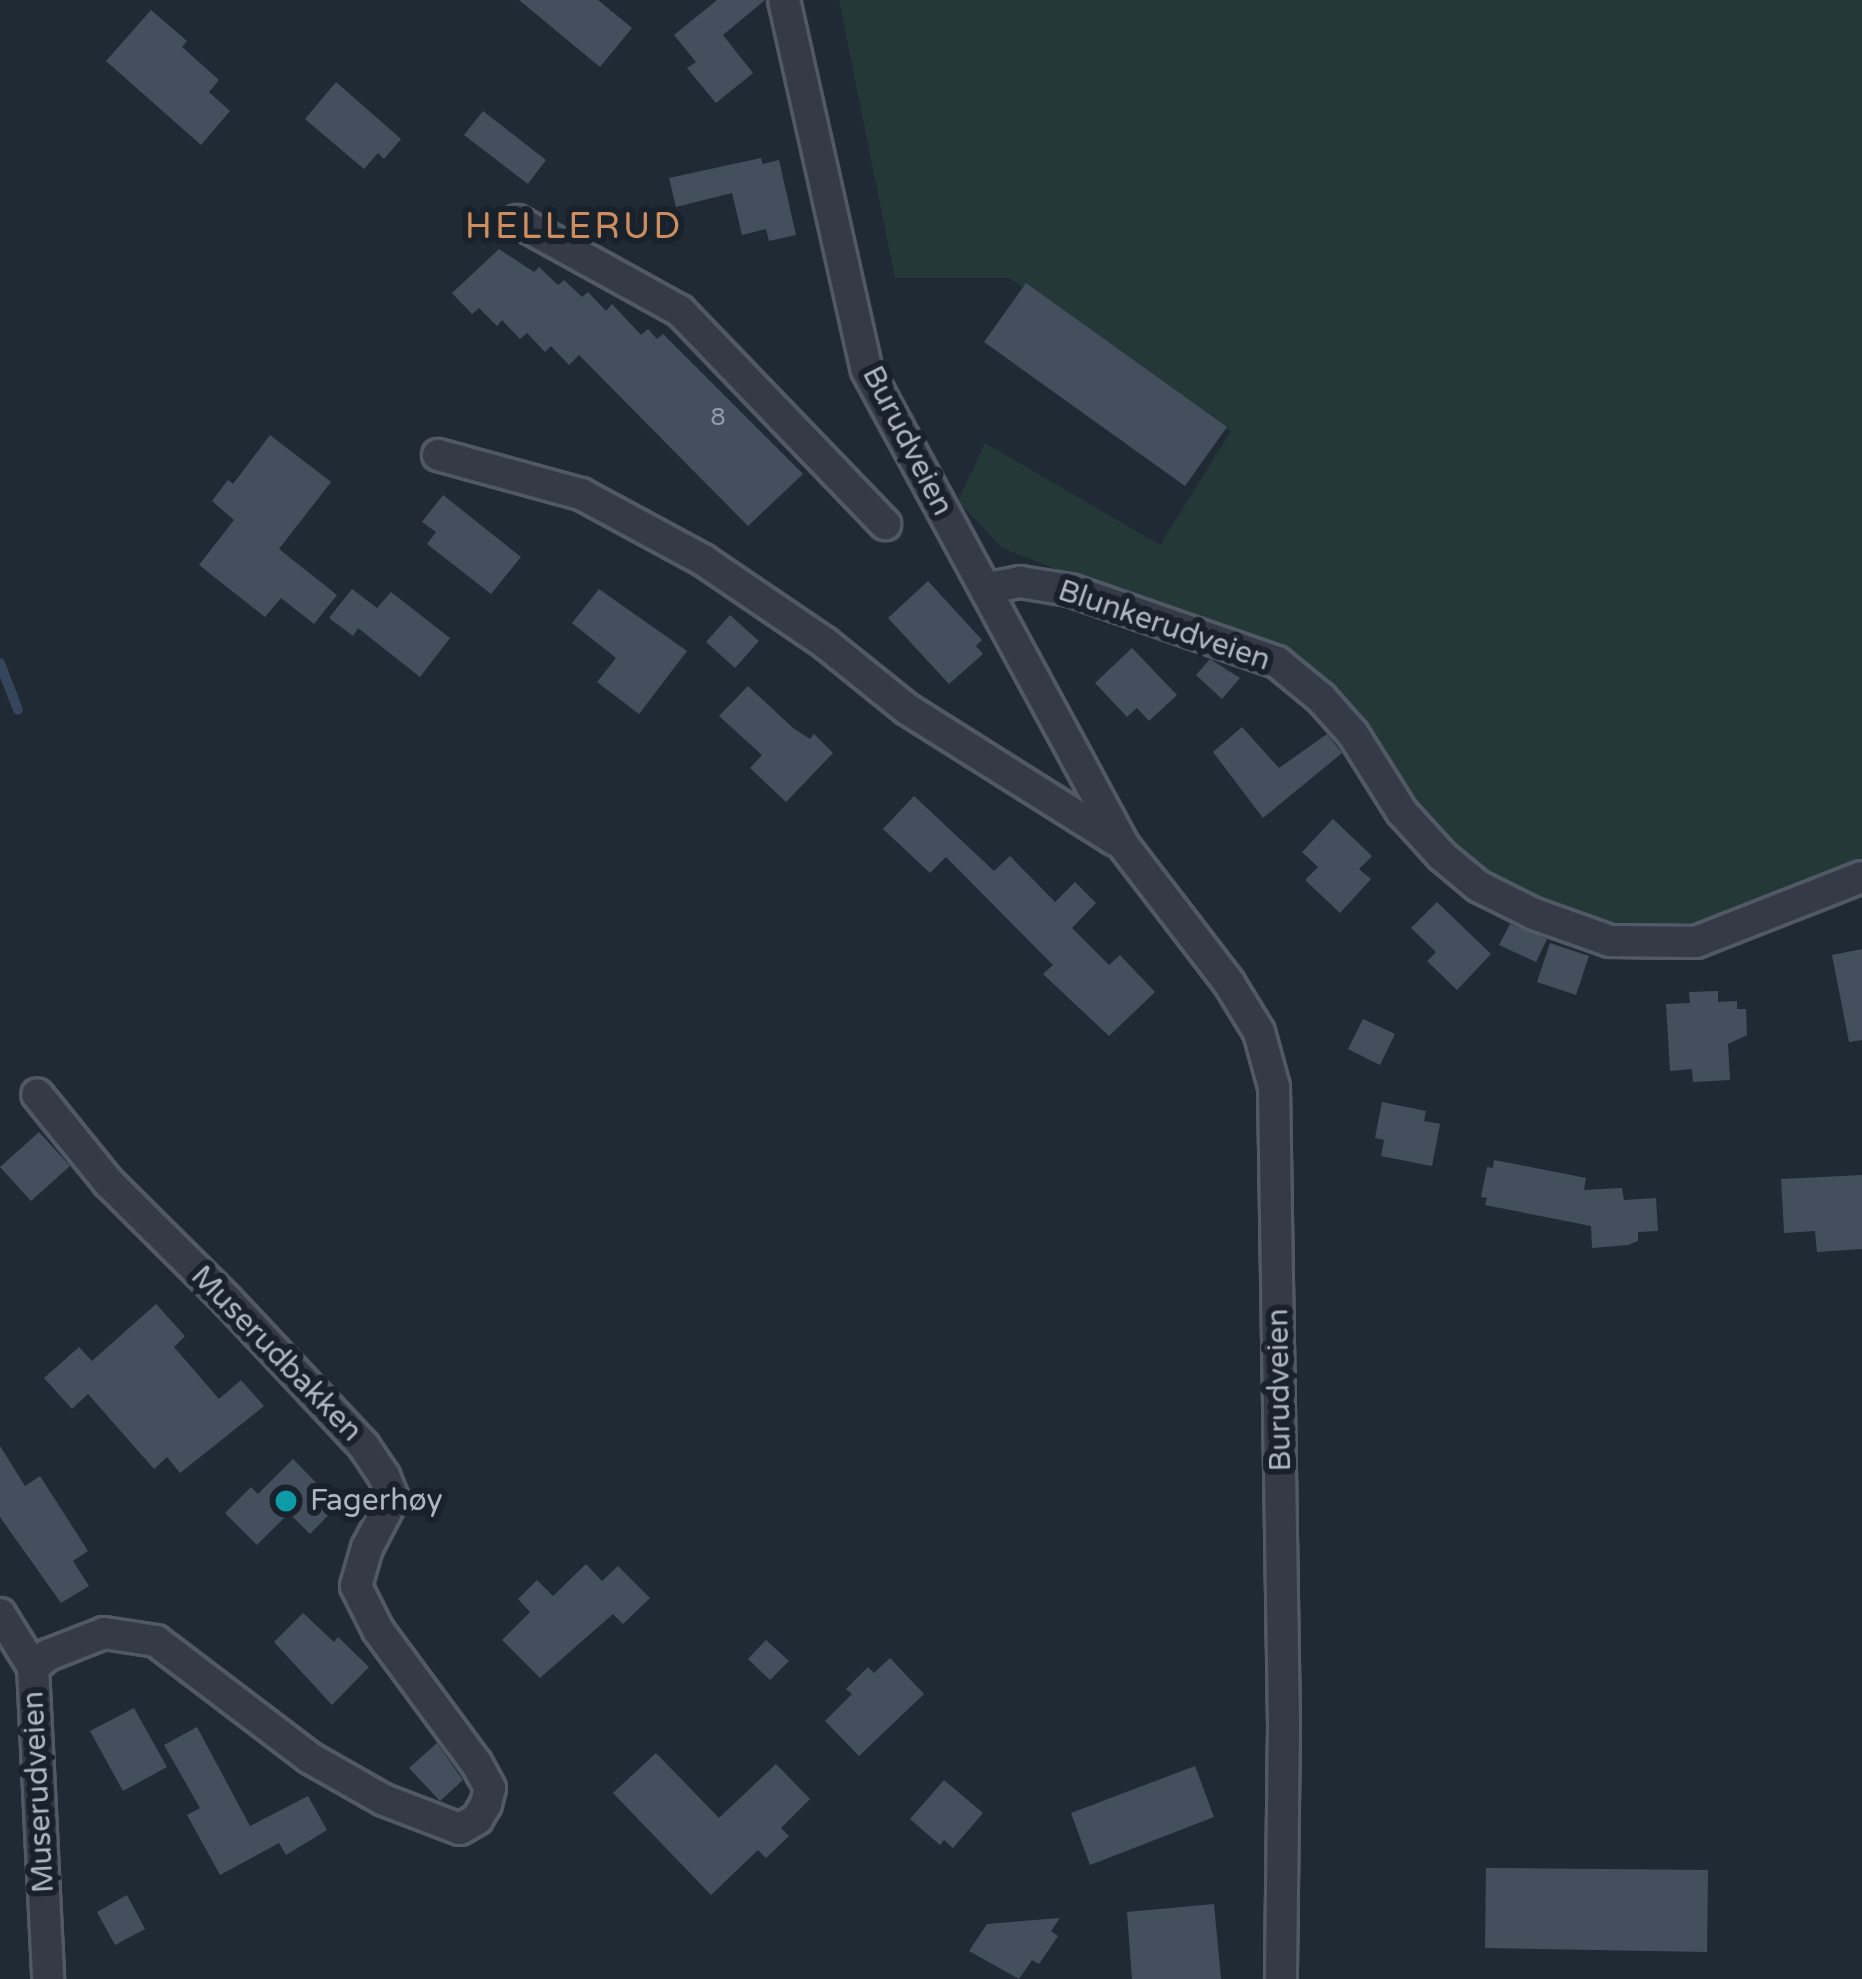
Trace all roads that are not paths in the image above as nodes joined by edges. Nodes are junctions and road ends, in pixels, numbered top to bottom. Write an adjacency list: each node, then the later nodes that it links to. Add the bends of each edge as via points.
1 (784, 0): 5 (street, Burudveien, via 868,370)
2 (517, 221): 4 (street, via 680,311)
3 (438, 455): 6 (street, Burudveien, via 580,494 704,560 907,709)
4 (885, 524)
5 (989, 588): 6 (street, Burudveien); 7 (street, Blunkerudveien, via 1020,582 1070,590 1277,662 1353,734 1402,812 1442,856 1478,886 1610,941 1696,943)
6 (1124, 846): 12 (street, Burudveien, via 1259,1032 1274,1088)
7 (1862, 877)
8 (38, 1094): 10 (street, Muserudbakken, via 109,1184 227,1300 384,1476 393,1498 356,1586 378,1630 476,1762 490,1788 486,1804 460,1829 384,1800 310,1758 156,1642 104,1633)
9 (0, 1614): 10 (street, Muserudveien)
10 (33, 1667): 11 (street, Muserudveien)
11 (48, 1979)
12 (1281, 1979)

